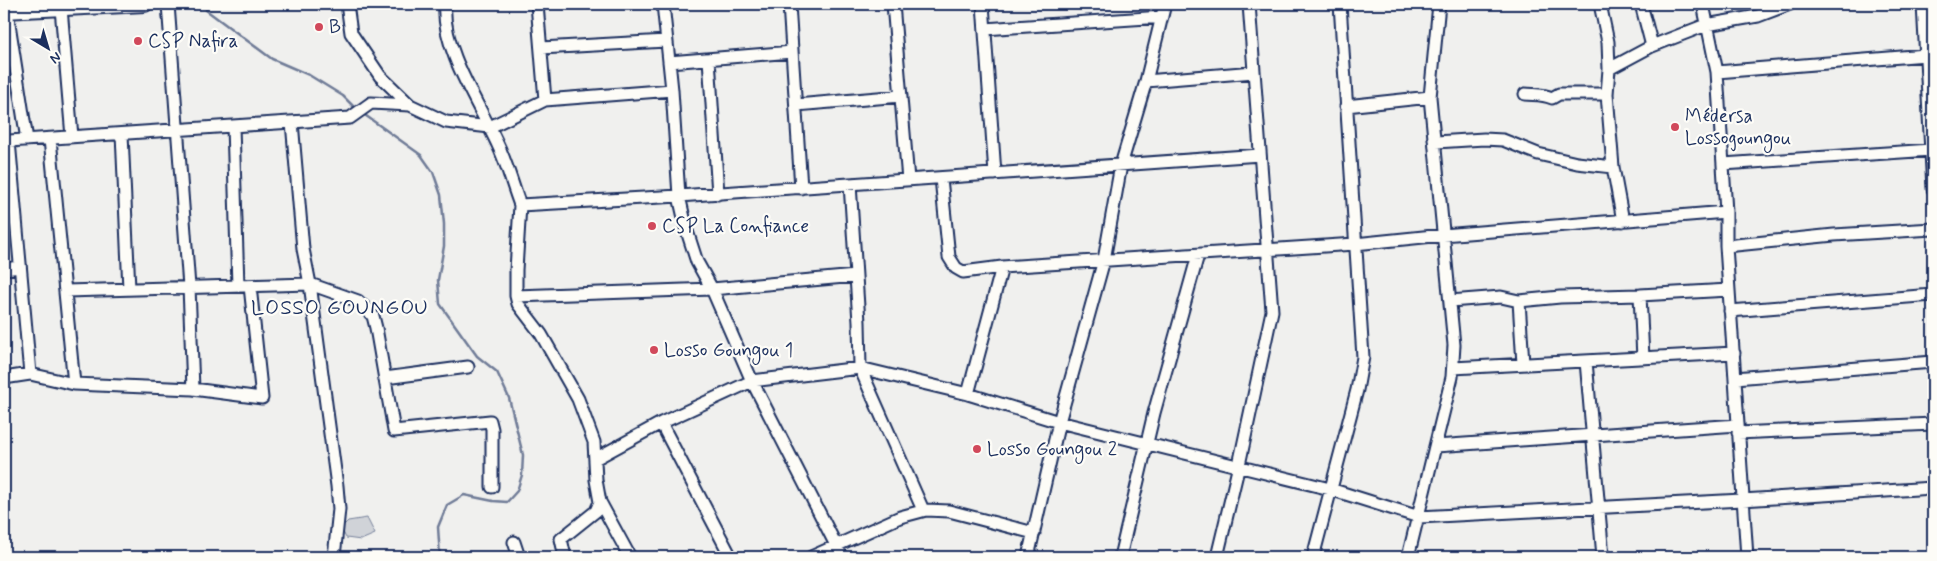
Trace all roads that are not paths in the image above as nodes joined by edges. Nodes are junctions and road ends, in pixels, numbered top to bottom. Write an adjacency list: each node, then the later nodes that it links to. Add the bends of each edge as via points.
1 (145, 4): 19 (main road)
2 (168, 4): 47 (street)
3 (347, 4): 41 (street, via 351,33 380,76)
4 (445, 4): 46 (street, via 454,51 473,98)
5 (537, 4): 26 (street)
6 (663, 4): 24 (street)
7 (789, 4): 27 (street)
8 (893, 4): 38 (street)
9 (983, 4): 23 (street)
10 (1165, 4): 21 (street)
11 (1249, 4): 32 (street)
12 (1340, 4): 43 (street)
13 (1438, 4): 39 (street)
14 (1600, 4): 31 (street, via 1608,42)
15 (1641, 4): 25 (street)
16 (1702, 4): 22 (street)
17 (1790, 4): 22 (street, via 1758,16)
18 (1923, 4): 28 (street)
19 (61, 8): 20 (main road); 49 (street)
20 (5, 11): 51 (street)
21 (1162, 18): 23 (street); 34 (street)
22 (1706, 25): 25 (street); 33 (street)
23 (985, 29): 58 (street)
24 (666, 40): 26 (street); 30 (street)
25 (1652, 46): 31 (street)
26 (540, 48): 40 (street)
27 (792, 52): 29 (street); 42 (street)
28 (1926, 55): 33 (street); 53 (street)
29 (709, 59): 30 (street); 65 (street)
30 (669, 62): 35 (street)
31 (1609, 69): 37 (street)
32 (1254, 72): 34 (street); 54 (street)
33 (1717, 72): 55 (street)
34 (1146, 81): 56 (street)
35 (672, 90): 40 (street); 66 (street)
36 (1525, 94): 37 (street, via 1543,94 1552,98 1559,94)
37 (1607, 94): 57 (street)
38 (902, 96): 42 (street); 60 (street)
39 (1430, 97): 43 (street); 52 (street)
40 (544, 100): 46 (street)
41 (410, 105): 44 (street, via 371,103 350,118); 46 (street, via 446,122)
42 (796, 105): 62 (street)
43 (1346, 106): 72 (street)
44 (292, 122): 45 (street); 81 (street, via 303,250)
45 (233, 126): 47 (street); 82 (street)
46 (490, 128): 67 (street)
47 (178, 130): 48 (street); 84 (street)
48 (122, 134): 49 (street); 85 (street)
49 (72, 137): 50 (street)
50 (50, 139): 51 (street); 88 (street)
51 (27, 140): 64 (street, via 9,142)
52 (1436, 142): 57 (street, via 1503,140 1538,154); 71 (street)
53 (1931, 150): 55 (street); 63 (street)
54 (1260, 155): 56 (street); 74 (street)
55 (1723, 164): 68 (street)
56 (1121, 165): 58 (street); 76 (street)
57 (1613, 167): 69 (street)
58 (995, 174): 59 (street)
59 (941, 178): 60 (street); 78 (street, via 948,253 952,263 963,272)
60 (908, 180): 61 (street)
61 (850, 184): 62 (street); 80 (street)
62 (801, 188): 65 (street)
63 (1933, 188)
64 (8, 191): 77 (street)
65 (718, 194): 66 (street)
66 (679, 196): 67 (street); 86 (street, via 697,262)
67 (520, 204): 90 (street)
68 (1726, 212): 69 (street); 73 (street)
69 (1623, 221): 71 (street)
70 (1933, 229): 73 (street)
71 (1443, 235): 72 (street); 92 (street)
72 (1355, 244): 74 (street); 122 (street, via 1362,370)
73 (1726, 246): 87 (street)
74 (1267, 249): 75 (street); 119 (street, via 1271,319)
75 (1198, 255): 76 (street); 116 (street)
76 (1104, 260): 78 (street); 111 (street)
77 (20, 267): 79 (street); 103 (street)
78 (1002, 267): 110 (street)
79 (4, 269)
80 (856, 276): 86 (street); 101 (street)
81 (310, 284): 83 (street); 105 (street, via 358,301 373,316); 131 (street, via 339,508)
82 (238, 286): 83 (street); 84 (street)
83 (250, 286): 109 (street, via 262,398)
84 (189, 288): 85 (street); 109 (street)
85 (129, 289): 88 (street)
86 (712, 289): 90 (street); 107 (street)
87 (1729, 290): 89 (street); 94 (street)
88 (66, 291): 108 (street)
89 (1640, 295): 93 (street); 96 (street)
90 (516, 296): 118 (street, via 578,399 594,442)
91 (1933, 296): 94 (street)
92 (1450, 301): 93 (street, via 1501,297); 102 (street)
93 (1519, 301): 99 (street)
94 (1730, 310): 95 (street)
95 (1734, 353): 96 (street); 106 (street)
96 (1644, 358): 97 (street)
97 (1586, 361): 99 (street); 115 (street)
98 (1933, 362): 106 (street)
99 (1522, 364): 102 (street)
100 (468, 367): 105 (street)
101 (860, 368): 107 (street); 110 (street); 126 (street)
102 (1453, 368): 117 (street)
103 (30, 374): 104 (street); 108 (street)
104 (4, 378)
105 (385, 378): 120 (street, via 394,431 490,420)
106 (1735, 378): 114 (street)
107 (752, 382): 112 (street); 130 (street)
108 (74, 384): 109 (street)
109 (193, 389)
110 (968, 394): 111 (street)
111 (1059, 422): 116 (street); 128 (street)
112 (661, 423): 118 (street); 135 (street)
113 (1933, 424): 114 (street)
114 (1738, 429): 115 (street); 123 (street)
115 (1593, 435): 117 (street); 125 (street)
116 (1148, 442): 119 (street); 139 (street)
117 (1436, 446): 127 (street)
118 (595, 459): 124 (street)
119 (1240, 465): 122 (street); 140 (street)
120 (492, 487)
121 (1933, 488): 123 (street)
122 (1330, 489): 127 (street); 141 (street)
123 (1742, 500): 125 (street); 144 (street)
124 (600, 502): 133 (street, via 596,511 561,539); 134 (street)
125 (1599, 508): 127 (street); 143 (street)
126 (923, 510): 128 (street, via 950,511); 130 (street)
127 (1419, 517): 142 (street)
128 (1034, 533): 138 (street)
129 (514, 542): 132 (street)
130 (836, 546): 136 (street); 137 (street)
131 (334, 557)
132 (519, 557)
133 (565, 557)
134 (630, 557)
135 (731, 557)
136 (811, 557)
137 (842, 557)
138 (1028, 557)
139 (1120, 557)
140 (1217, 557)
141 (1313, 557)
142 (1408, 557)
143 (1603, 557)
144 (1747, 557)

